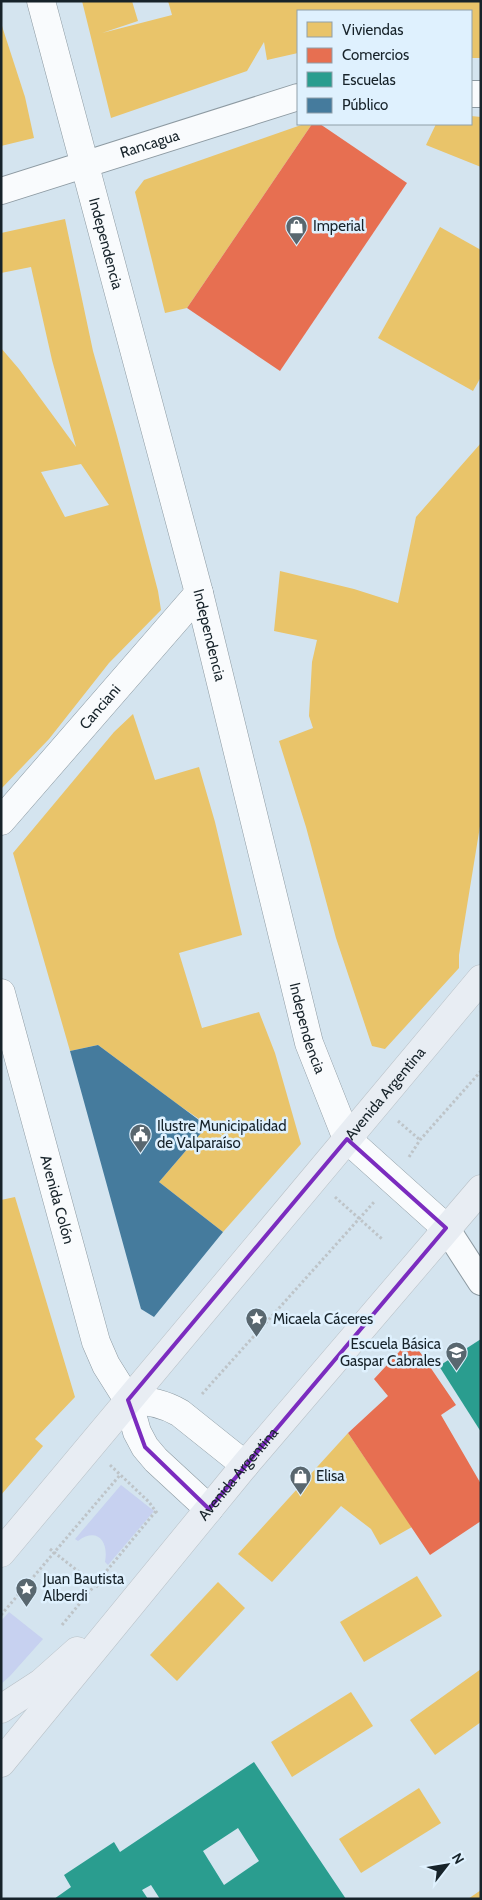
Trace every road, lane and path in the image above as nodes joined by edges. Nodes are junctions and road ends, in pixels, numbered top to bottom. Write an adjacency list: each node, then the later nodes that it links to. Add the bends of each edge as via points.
1 (41, 1): 3 (main road, Independencia)
2 (297, 97): 3 (street, Rancagua)
3 (86, 165): 4 (street, Rancagua); 5 (main road, Independencia)
4 (1, 191)
5 (200, 593): 6 (main road, Canciani); 11 (main road, Independencia, via 309,1043)
6 (1, 821)
7 (481, 979): 11 (main road, Avenida Argentina)
8 (1, 993): 22 (main road, Avenida Colón, via 96,1342)
9 (481, 1071): 12 (path)
10 (395, 1119): 12 (path)
11 (347, 1139): 18 (main road, Independencia); 22 (main road, Avenida Argentina)
12 (420, 1140): 13 (path)
13 (408, 1159)
14 (481, 1189): 18 (main road, Avenida Argentina)
15 (335, 1197): 17 (path)
16 (375, 1200): 17 (path)
17 (359, 1218): 19 (path); 21 (path)
18 (446, 1228): 20 (street); 24 (main road, Avenida Argentina)
19 (382, 1239)
20 (481, 1282)
21 (200, 1396)
22 (128, 1400): 23 (main road, Avenida Argentina); 24 (main road, via 155,1402 174,1410); 28 (main road, Avenida Colón, via 145,1447)
23 (92, 1444): 25 (path); 30 (main road, Avenida Argentina)
24 (245, 1465): 28 (main road, Avenida Argentina)
25 (120, 1476): 27 (path); 31 (path)
26 (157, 1497): 27 (path)
27 (149, 1502): 33 (path, via 157,1512)
28 (209, 1509): 32 (main road, Avenida Argentina)
29 (50, 1549): 31 (path)
30 (1, 1553)
31 (54, 1553): 33 (path); 34 (path)
32 (149, 1584): 36 (main road, via 41,1683); 37 (main road, Avenida Argentina)
33 (97, 1586): 35 (path)
34 (1, 1615)
35 (57, 1632)
36 (1, 1708)
37 (1, 1763)

